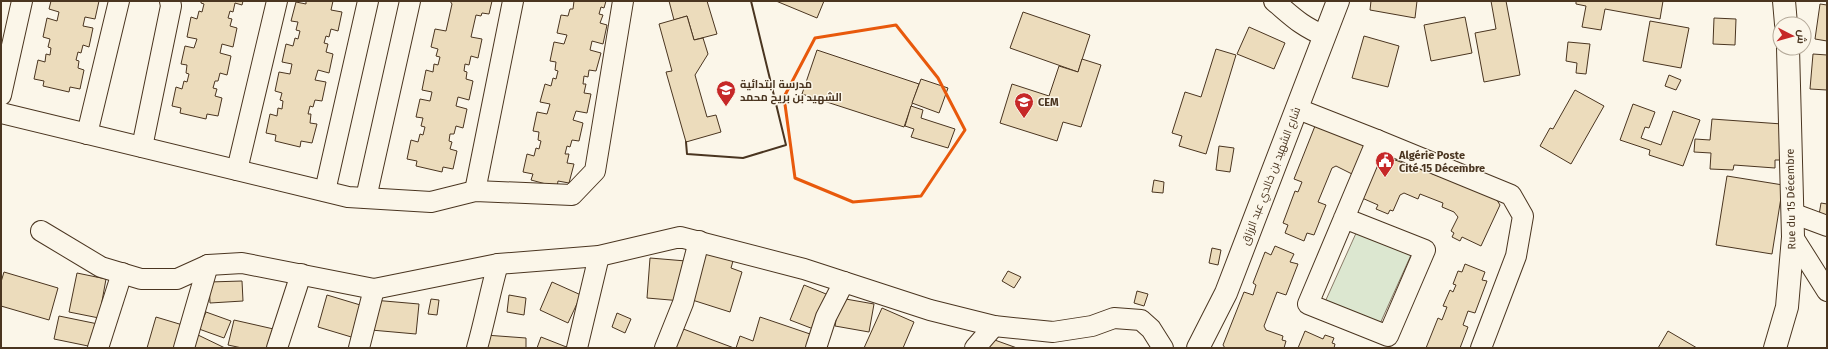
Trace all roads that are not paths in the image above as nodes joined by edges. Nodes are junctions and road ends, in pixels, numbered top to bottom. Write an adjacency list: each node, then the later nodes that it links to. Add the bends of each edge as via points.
1 (22, 1): 15 (street)
2 (119, 1): 18 (street)
3 (170, 1): 20 (street)
4 (277, 1): 21 (street)
5 (368, 1): 22 (street)
6 (410, 1): 24 (street)
7 (513, 1): 23 (street)
8 (623, 1): 23 (street, via 595,171 572,195)
9 (1274, 1): 13 (street, via 1302,25)
10 (1338, 1): 13 (main road, شارع الشهيد بن خالدي عبد الرزاق)
11 (1784, 1): 12 (main road)
12 (1785, 16)
13 (1325, 36): 16 (main road, شارع الشهيد بن خالدي عبد الرزاق)
14 (1788, 56): 25 (main road, Rue du 15 Décembre)
15 (1, 95)
16 (1298, 109): 19 (street); 50 (main road, شارع الشهيد بن خالدي عبد الرزاق, via 1226,293)
17 (1, 113): 18 (street)
18 (87, 134): 20 (street)
19 (1377, 140): 26 (street); 51 (street, via 1511,195 1523,216 1516,256)
20 (142, 147): 21 (street)
21 (237, 170): 22 (street)
22 (325, 191): 24 (street, via 348,197)
23 (475, 191): 24 (street, via 431,202)
24 (366, 198)
25 (1792, 213): 27 (street); 29 (main road, Rue du 15 Décembre)
26 (1344, 218): 26 (street, via 1308,304 1388,336 1425,250)
27 (1827, 226)
28 (41, 230): 34 (street, via 101,266)
29 (1793, 237): 38 (street); 52 (main road, Rue du 15 Décembre, via 1787,307)
30 (699, 241): 31 (street, via 680,237); 36 (street); 46 (street, via 683,303)
31 (599, 256): 32 (street); 45 (street)
32 (498, 264): 37 (street); 44 (street)
33 (208, 265): 34 (street, via 177,279 142,279); 35 (street, via 242,263); 41 (street)
34 (122, 273): 40 (street)
35 (301, 274): 37 (street); 42 (street)
36 (844, 282): 39 (street, via 930,310); 47 (street, via 826,317)
37 (374, 288): 43 (street)
38 (1827, 291)
39 (994, 326): 48 (street); 49 (street, via 1053,332 1092,326 1114,318 1141,320 1151,329)
40 (98, 348)
41 (184, 348)
42 (277, 348)
43 (359, 348)
44 (477, 348)
45 (577, 348)
46 (665, 348)
47 (816, 348)
48 (975, 348)
49 (1163, 348)
50 (1198, 348)
51 (1481, 348)
52 (1775, 348)

